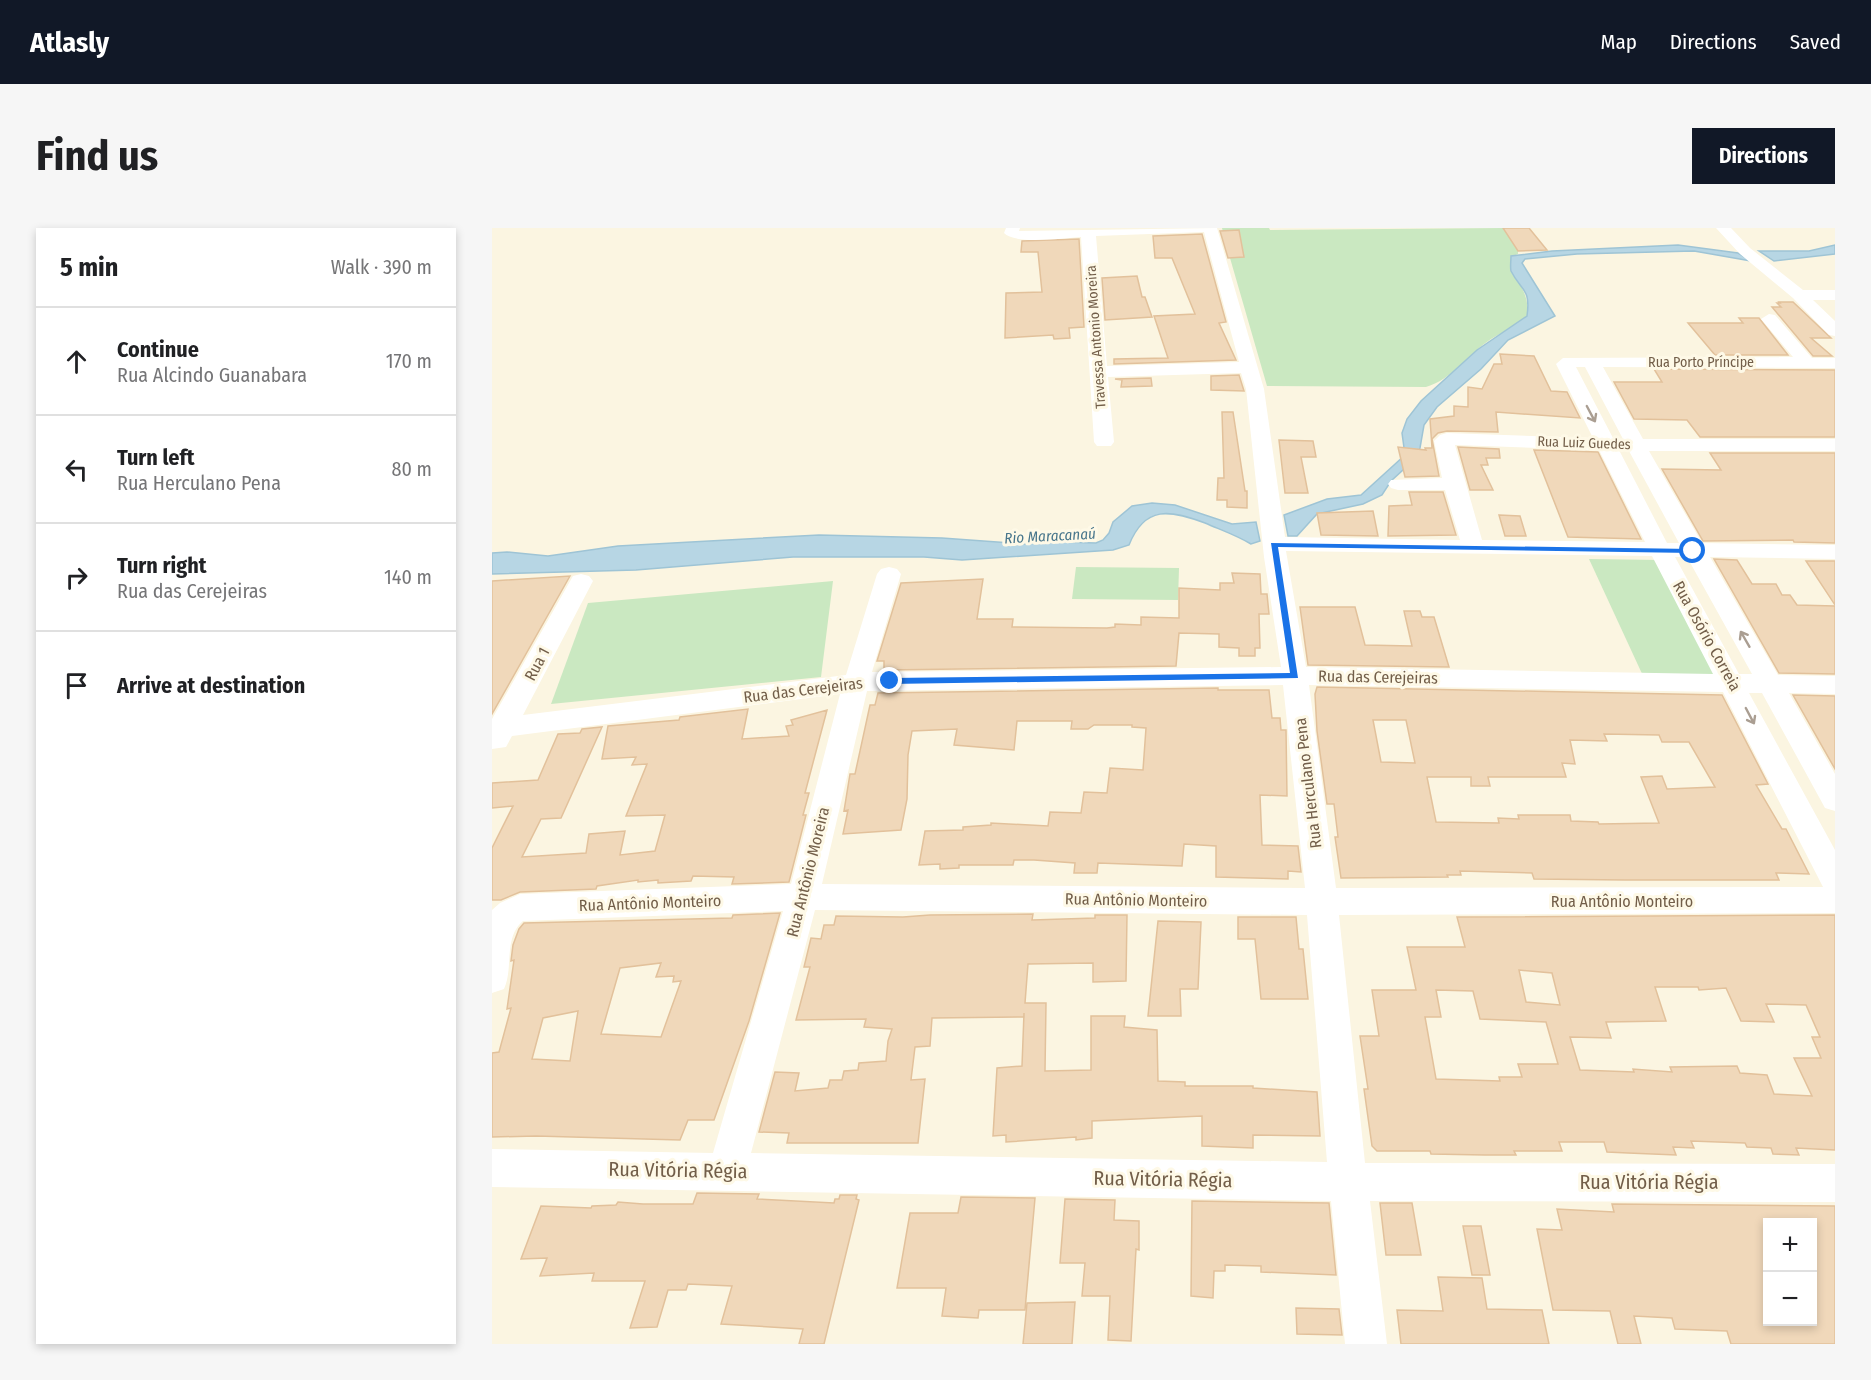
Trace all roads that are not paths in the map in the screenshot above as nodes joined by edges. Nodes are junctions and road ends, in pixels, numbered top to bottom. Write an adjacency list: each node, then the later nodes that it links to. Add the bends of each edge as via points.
1 (1013, 228): 4 (street, via 1011,232 1017,235)
2 (1209, 228): 4 (street); 13 (street, Rua Herculano Pena)
3 (1723, 228): 5 (street, via 1744,251)
4 (1088, 233): 14 (street, Travessa Antonio Moreira)
5 (1799, 295): 6 (street); 8 (street)
6 (1835, 295)
7 (1769, 319): 11 (street)
8 (1835, 331)
9 (1591, 362): 10 (street, Rua Porto Príncipe); 11 (street, Rua Porto Príncipe); 17 (street, Rua Osório Correia)
10 (1566, 363): 16 (street, Rua Osório Correia, one-way to 16)
11 (1807, 363): 12 (street, Rua Porto Príncipe)
12 (1835, 363)
13 (1250, 367): 14 (street); 21 (street, Rua Herculano Pena)
14 (1099, 372): 15 (street, Travessa Antonio Moreira)
15 (1104, 442)
16 (1606, 443): 17 (street, Rua Luiz Guedes); 20 (street, Rua Luiz Guedes, via 1447,439 1444,441); 23 (street, Rua Osório Correia)
17 (1638, 445): 18 (street, Rua Luiz Guedes); 24 (street, Rua Osório Correia)
18 (1835, 445)
19 (1398, 484): 20 (street)
20 (1454, 484): 22 (street, Rua Luiz Guedes)
21 (1273, 533): 22 (street); 28 (street, Rua Herculano Pena)
22 (1473, 547): 23 (street)
23 (1660, 550): 24 (street); 29 (street, Rua Osório Correia)
24 (1693, 551): 25 (street); 31 (street, Rua Osório Correia, one-way to 24)
25 (1835, 552)
26 (889, 573): 30 (street, Rua Antônio Moreira)
27 (581, 580): 33 (street, Rua 1)
28 (1295, 676): 29 (street, Rua das Cerejeiras); 30 (street, Rua das Cerejeiras); 38 (street, Rua Herculano Pena)
29 (1732, 682): 31 (street, Rua das Cerejeiras); 35 (street, Rua Osório Correia, one-way to 35)
30 (856, 683): 33 (street, Rua das Cerejeiras); 36 (street, Rua Antônio Moreira)
31 (1771, 683): 32 (street, Rua das Cerejeiras); 34 (street, Rua Osório Correia)
32 (1835, 685)
33 (496, 735)
34 (1835, 800)
35 (1835, 879)
36 (803, 897): 38 (street, Rua Antônio Monteiro); 39 (street, Rua Antônio Monteiro, via 513,910 501,918 496,928); 41 (street, Rua Antônio Moreira)
37 (1835, 900): 38 (street, Rua Antônio Monteiro)
38 (1322, 902): 42 (street, Rua Herculano Pena)
39 (492, 978)
40 (492, 1168): 41 (street, Rua Vitória Régia)
41 (727, 1171): 42 (street, Rua Vitória Régia)
42 (1348, 1182): 43 (street, Rua Vitória Régia); 44 (street, Rua Herculano Pena)
43 (1835, 1183)
44 (1366, 1344)

